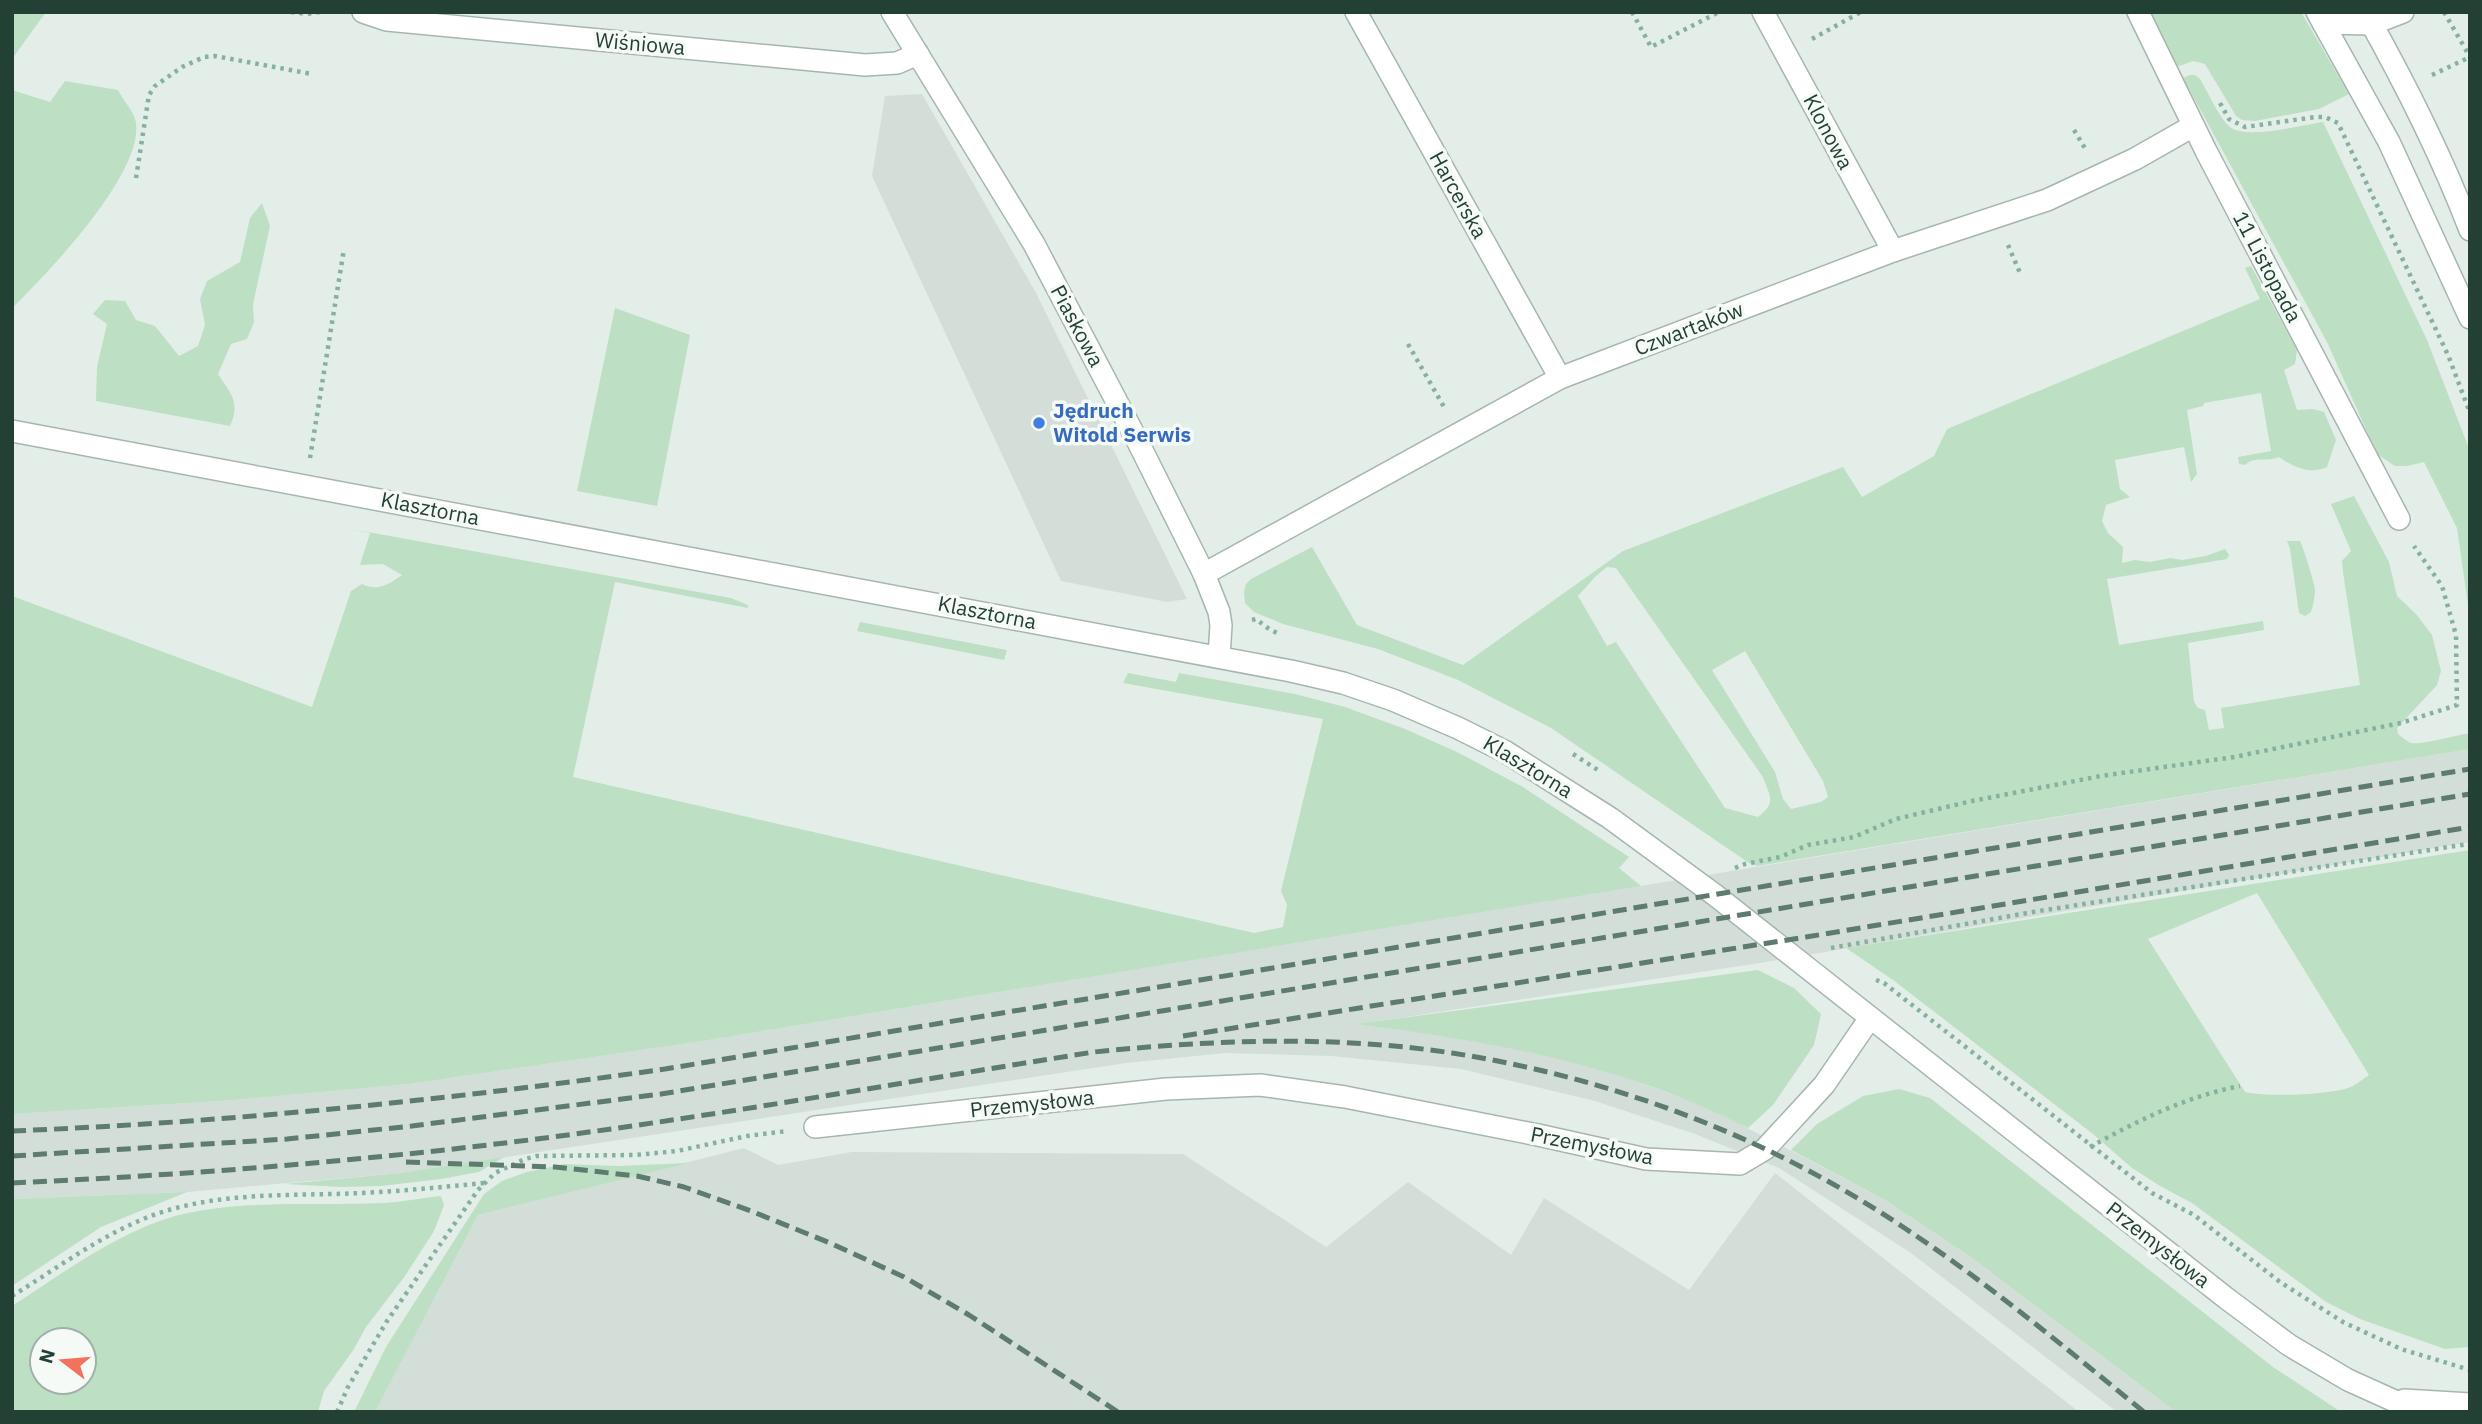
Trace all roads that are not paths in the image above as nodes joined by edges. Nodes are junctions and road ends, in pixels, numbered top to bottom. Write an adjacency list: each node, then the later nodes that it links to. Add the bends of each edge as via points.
1 (363, 12): 9 (street, Wiśniowa, via 387,20 865,65 897,62)
2 (892, 12): 9 (street, Piaskowa)
3 (1356, 12): 14 (street, Harcerska)
4 (1763, 12): 12 (street, Klonowa)
5 (2138, 12): 10 (street, 11 Listopada)
6 (2403, 12): 8 (street)
7 (2320, 16): 8 (street); 13 (street, via 2389,142)
8 (2368, 18): 11 (street, via 2407,86)
9 (918, 54): 17 (street, Piaskowa, via 1034,244)
10 (2193, 126): 12 (street, Czwartaków, via 2047,200); 16 (street, 11 Listopada)
11 (2470, 230)
12 (1893, 251): 14 (street, Czwartaków)
13 (2470, 318)
14 (1560, 378): 17 (street, Czwartaków)
15 (12, 431): 18 (street, Klasztorna)
16 (2399, 519)
17 (1204, 574): 18 (street, Piaskowa, via 1219,612)
18 (1219, 657): 19 (street, Klasztorna, via 1343,683 1404,704 1506,752 1675,863)
19 (1870, 1018): 20 (street, Przemysłowa, via 1824,1085 1765,1149 1740,1164 1646,1159 1261,1085 1166,1089); 21 (street, Przemysłowa, via 2289,1345)
20 (816, 1127)
21 (2391, 1399): 22 (street, Przemysłowa); 23 (street, Przemysłowa)
22 (2470, 1404)
23 (2419, 1412)

